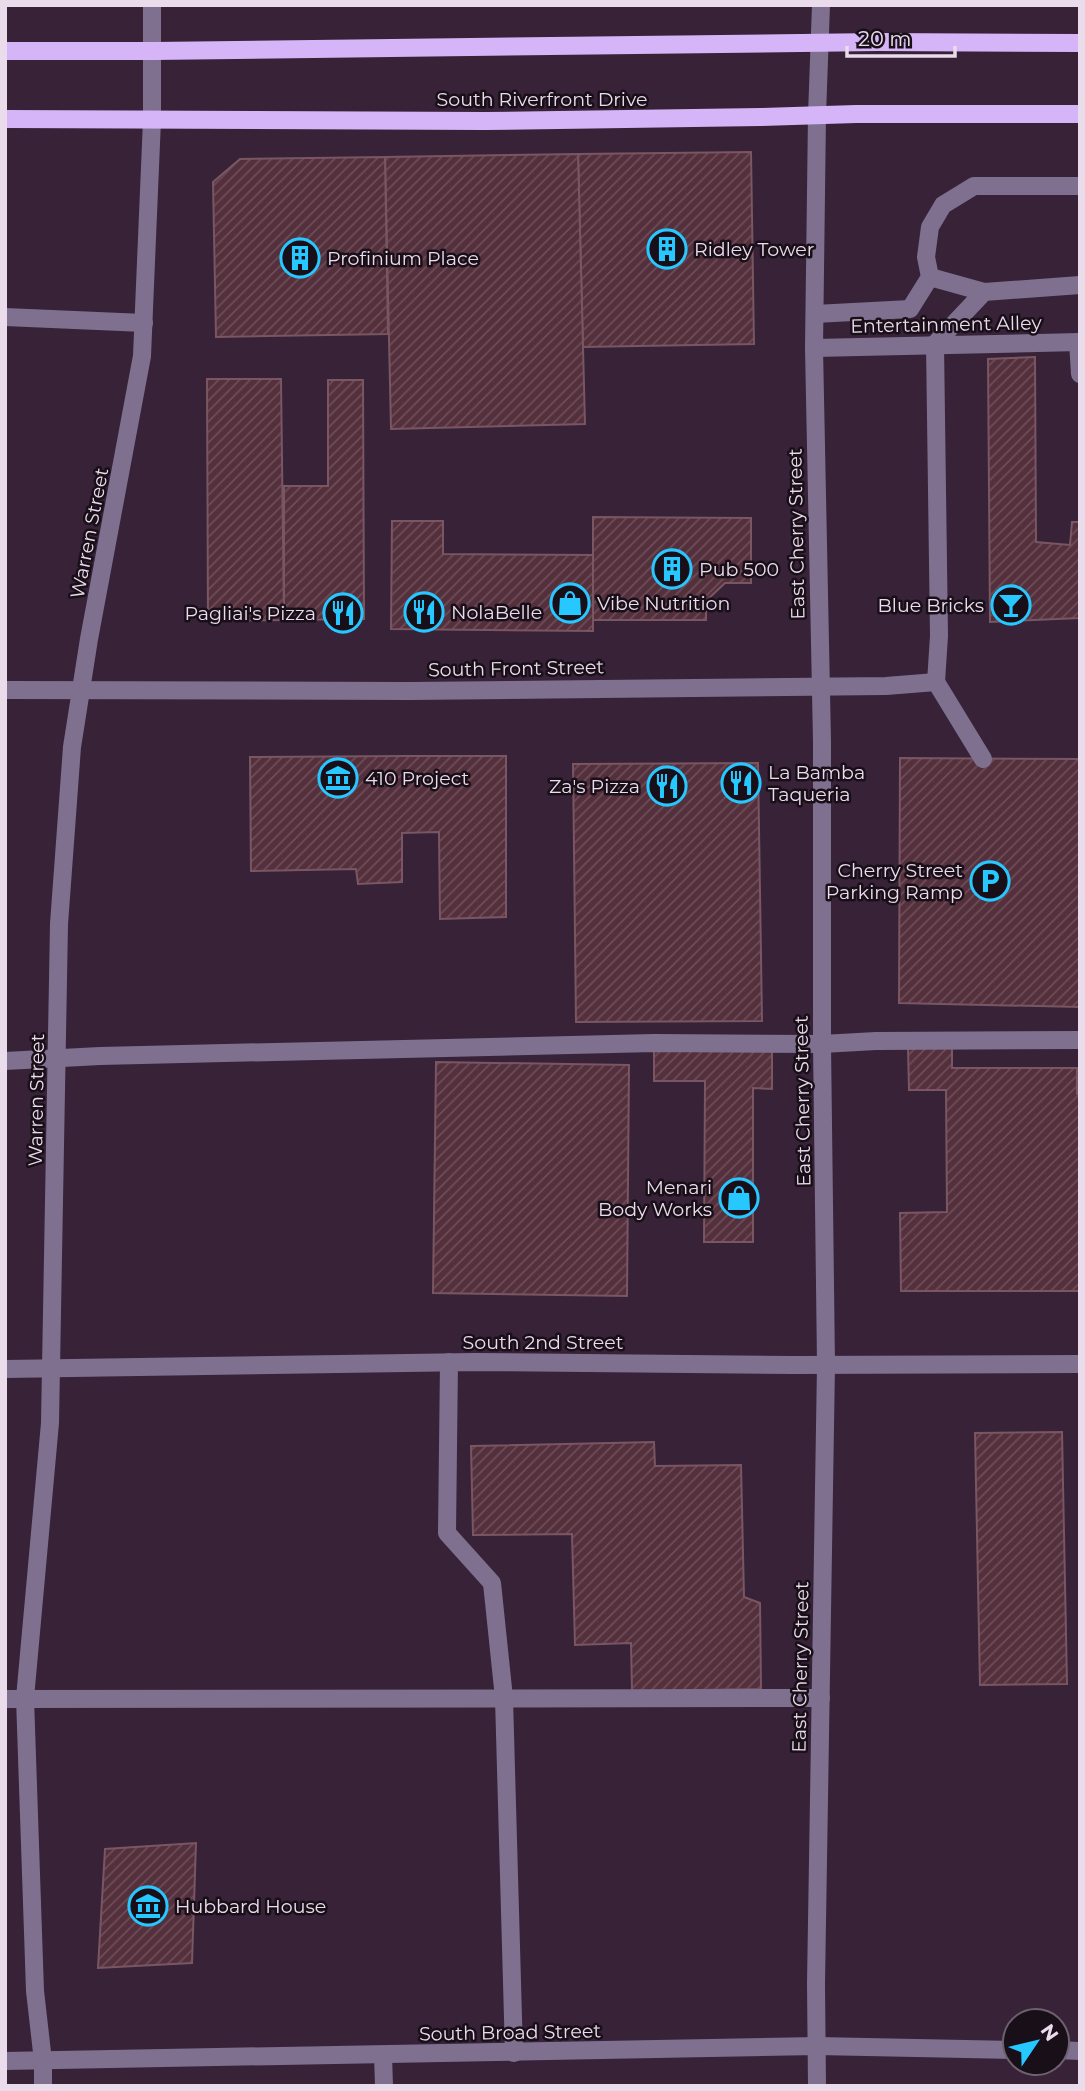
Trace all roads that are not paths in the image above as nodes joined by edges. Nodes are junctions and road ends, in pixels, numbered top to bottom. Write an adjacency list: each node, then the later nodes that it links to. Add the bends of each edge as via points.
1 (152, 5): 6 (street, Warren Street)
2 (821, 5): 3 (street, East Cherry Street)
3 (819, 43): 4 (main road); 6 (main road); 8 (street, East Cherry Street)
4 (1080, 43)
5 (5, 51): 6 (main road)
6 (153, 51): 10 (street, Warren Street)
7 (1080, 114): 8 (main road, South Riverfront Drive)
8 (817, 115): 10 (main road, South Riverfront Drive, via 486,121); 15 (street, East Cherry Street)
9 (5, 119): 10 (main road, South Riverfront Drive)
10 (152, 120): 17 (street, Warren Street)
11 (1080, 186): 12 (street, via 974,186 943,205 930,228 926,257)
12 (930, 276): 14 (street); 15 (street, via 910,309)
13 (1080, 285): 14 (street)
14 (984, 292): 19 (street)
15 (815, 314): 20 (street, East Cherry Street)
16 (5, 317): 17 (street)
17 (144, 323): 24 (street, Warren Street, via 140,370)
18 (1079, 342): 19 (street, Entertainment Alley); 21 (street)
19 (935, 344): 20 (street, Entertainment Alley); 22 (street)
20 (814, 348): 23 (street, East Cherry Street)
21 (1080, 374)
22 (936, 682): 23 (street, South Front Street); 26 (street)
23 (820, 686): 24 (street, South Front Street); 28 (street, East Cherry Street)
24 (81, 689): 25 (street, South Front Street); 29 (street, Warren Street, via 72,747 59,924)
25 (5, 690)
26 (983, 759)
27 (1080, 1040): 28 (street)
28 (822, 1044): 29 (street, via 654,1043); 33 (street, East Cherry Street)
29 (58, 1060): 30 (street); 34 (street, Warren Street)
30 (5, 1061)
31 (449, 1362): 33 (street, South 2nd Street); 34 (street, South 2nd Street); 37 (street, via 446,1533 492,1583)
32 (1080, 1364): 33 (street, South 2nd Street)
33 (826, 1365): 38 (street, East Cherry Street)
34 (52, 1368): 35 (street, South 2nd Street); 36 (street, Warren Street)
35 (5, 1369)
36 (24, 1698): 37 (street); 39 (street); 45 (street, Warren Street, via 35,1991)
37 (504, 1698): 38 (street); 42 (street)
38 (821, 1698): 40 (street, East Cherry Street)
39 (5, 1699)
40 (817, 2046): 41 (street, South Broad Street); 42 (street, South Broad Street); 48 (street, East Cherry Street)
41 (1001, 2050)
42 (514, 2053): 43 (street, South Broad Street)
43 (383, 2055): 45 (street, South Broad Street); 47 (street)
44 (5, 2061): 45 (street, South Broad Street)
45 (43, 2061): 46 (street, Warren Street)
46 (43, 2086)
47 (384, 2086)
48 (817, 2086)

